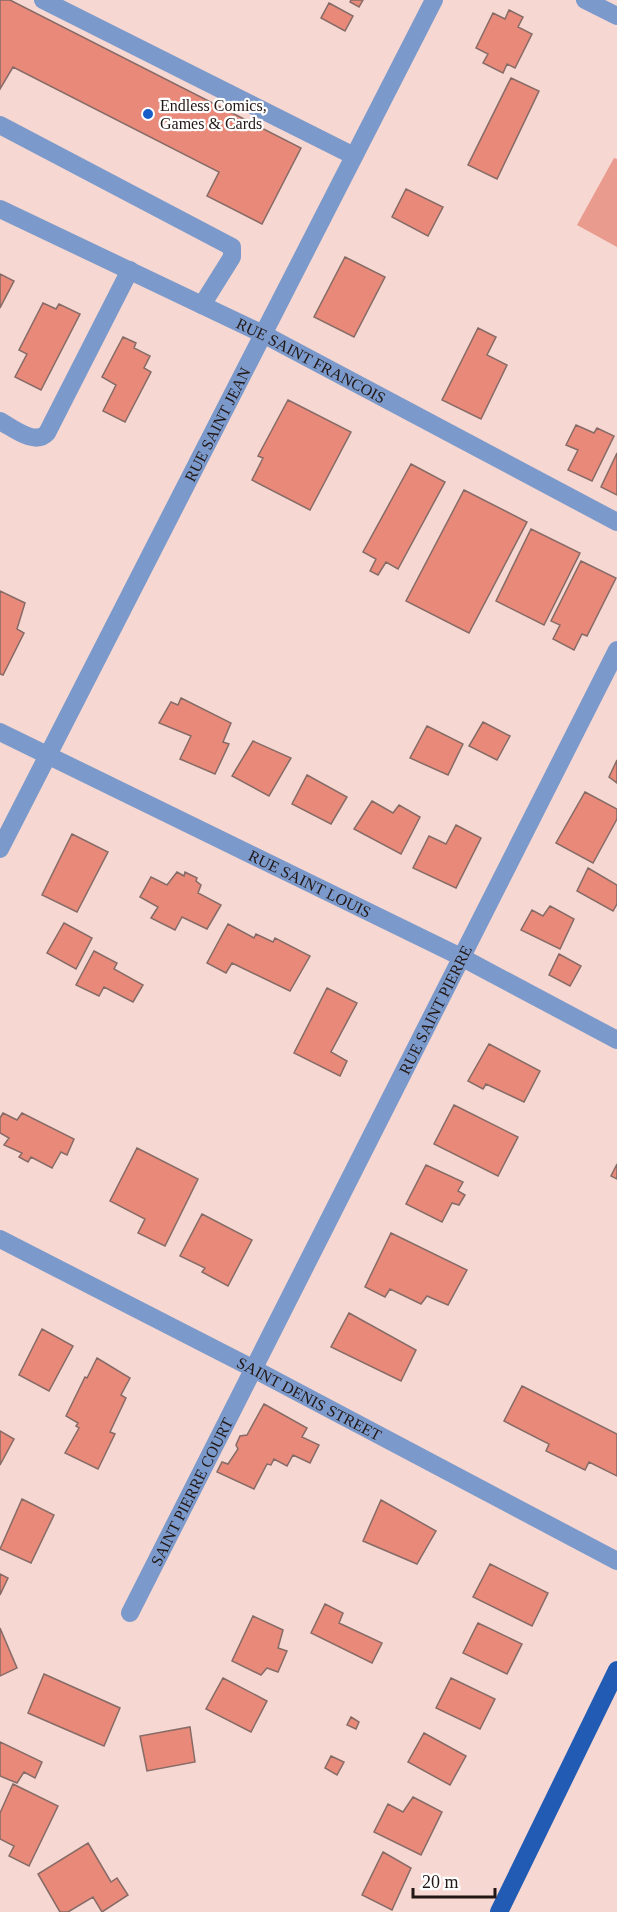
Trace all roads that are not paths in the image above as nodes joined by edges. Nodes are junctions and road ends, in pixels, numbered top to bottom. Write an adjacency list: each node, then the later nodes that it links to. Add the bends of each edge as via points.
1 (43, 0): 6 (street)
2 (434, 0): 6 (street, RUE SAINT JEAN)
3 (585, 0): 4 (street)
4 (617, 16)
5 (0, 125): 9 (street, via 232,247 232,257)
6 (354, 156): 10 (street, RUE SAINT JEAN)
7 (0, 208): 8 (street, RUE SAINT FRANCOIS)
8 (130, 270): 9 (street, RUE SAINT FRANCOIS); 11 (street, via 43,438 35,439)
9 (202, 305): 10 (street, RUE SAINT FRANCOIS)
10 (263, 334): 12 (street, RUE SAINT FRANCOIS); 15 (street, RUE SAINT JEAN)
11 (0, 421)
12 (617, 522)
13 (617, 650): 17 (street, RUE SAINT PIERRE)
14 (0, 732): 15 (street, RUE SAINT LOUIS)
15 (47, 756): 16 (street, RUE SAINT JEAN); 17 (street, RUE SAINT LOUIS)
16 (0, 849)
17 (461, 957): 18 (street, RUE SAINT LOUIS); 20 (street, RUE SAINT PIERRE)
18 (617, 1040)
19 (0, 1239): 20 (street, SAINT DENIS STREET)
20 (254, 1369): 21 (street, SAINT DENIS STREET); 22 (street, SAINT PIERRE COURT)
21 (617, 1561)
22 (130, 1613)
23 (617, 1670): 24 (main road)
24 (499, 1912)

